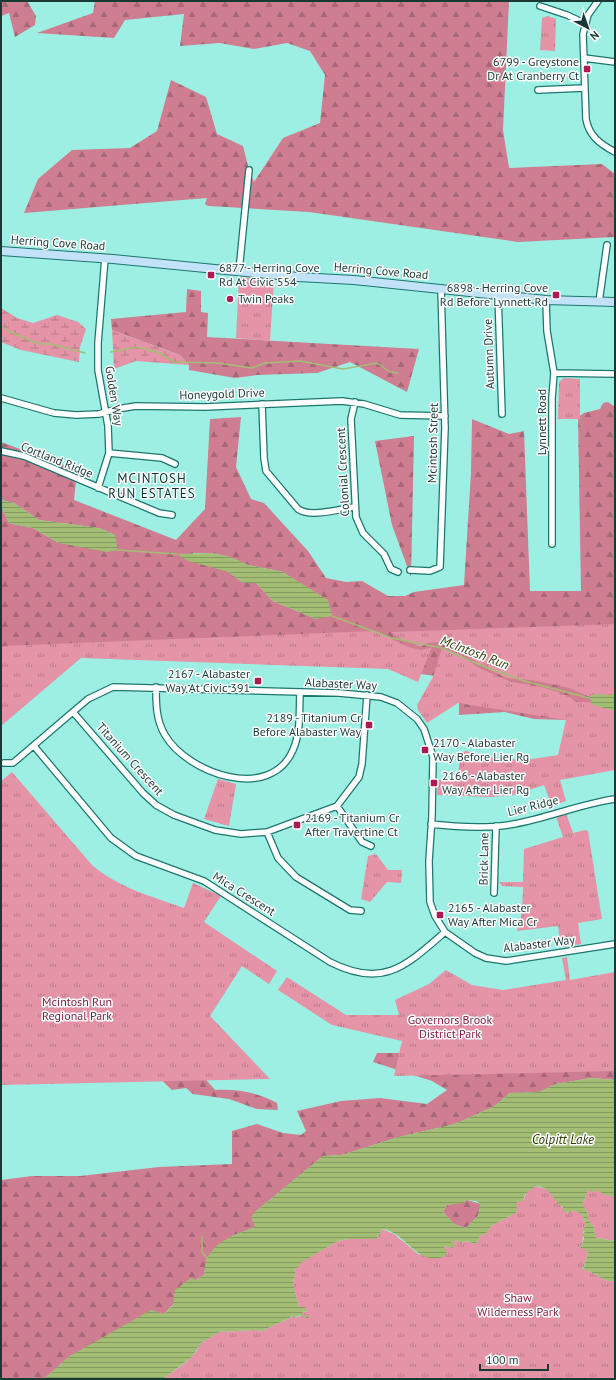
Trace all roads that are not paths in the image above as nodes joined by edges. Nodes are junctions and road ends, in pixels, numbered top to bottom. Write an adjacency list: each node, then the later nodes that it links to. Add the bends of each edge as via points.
1 (598, 1): 3 (street, via 588,14)
2 (540, 6): 3 (street)
3 (586, 24): 4 (street, via 583,34)
4 (584, 58): 5 (street); 6 (street)
5 (615, 62)
6 (584, 88): 7 (street); 8 (street, via 589,130 598,142)
7 (538, 90)
8 (615, 152)
9 (248, 170): 13 (street)
10 (607, 245): 17 (street)
11 (1, 252): 12 (main road, Herring Cove Road)
12 (105, 258): 13 (main road, Herring Cove Road); 24 (street, Golden Way, via 98,357 99,381)
13 (240, 271): 14 (main road, Herring Cove Road)
14 (441, 289): 15 (main road, Herring Cove Road); 26 (street, Mcintosh Street)
15 (498, 294): 16 (main road, Herring Cove Road); 25 (street, Autumn Drive)
16 (546, 300): 17 (main road, Herring Cove Road); 19 (street, Lynnett Road, via 547,331)
17 (599, 302): 18 (main road, Herring Cove Road)
18 (615, 302)
19 (554, 373): 20 (street); 33 (street, Lynnett Road)
20 (615, 374)
21 (1, 398): 24 (street, Honeygold Drive, via 54,413 76,415)
22 (355, 402): 23 (street, Honeygold Drive); 26 (street, Honeygold Drive, via 400,416); 31 (street, Colonial Crescent, via 352,419)
23 (262, 404): 24 (street, Honeygold Drive, via 205,407 136,406); 31 (street, via 265,466 284,494 305,513)
24 (105, 412): 28 (street, Golden Way)
25 (502, 414)
26 (445, 416): 34 (street, Mcintosh Street, via 440,567 430,571)
27 (1, 451): 30 (street, Cortland Ridge, via 24,456)
28 (109, 453): 29 (street, via 162,458); 30 (street, Golden Way)
29 (175, 464)
30 (98, 488): 32 (street, Cortland Ridge, via 159,513)
31 (354, 507): 35 (street, Colonial Crescent, via 363,533 384,554 391,569)
32 (172, 515)
33 (552, 544)
34 (410, 570)
35 (398, 572)
36 (156, 688): 37 (street, Alabaster Way); 37 (street, via 158,719 172,746 197,764 241,779 257,778 273,772 293,750 299,731); 39 (street, Alabaster Way, via 113,687 88,699)
37 (300, 693): 38 (street, Alabaster Way)
38 (367, 695): 43 (street, via 359,777); 44 (street, Alabaster Way, via 397,703 417,719 424,729 433,757)
39 (73, 712): 40 (street, Alabaster Way); 46 (street, Titanium Crescent, via 156,805 174,815 215,830 241,834)
40 (34, 746): 41 (street, Alabaster Way, via 13,763); 50 (street, Mica Crescent, via 119,845 148,861 204,881 330,962 347,970 366,974 396,970)
41 (4, 763)
42 (615, 799): 45 (street, Lier Ridge, via 577,806 514,824)
43 (338, 806): 46 (street, Titanium Crescent); 47 (street, via 362,842)
44 (431, 824): 45 (street, Lier Ridge); 50 (street, Alabaster Way, via 430,902)
45 (496, 826): 48 (street, Brick Lane)
46 (267, 832): 49 (street, via 278,858 296,877 350,910)
47 (371, 846)
48 (494, 893)
49 (361, 911)
50 (445, 932): 51 (street, Alabaster Way, via 475,953 486,958 506,961)
51 (615, 944)

